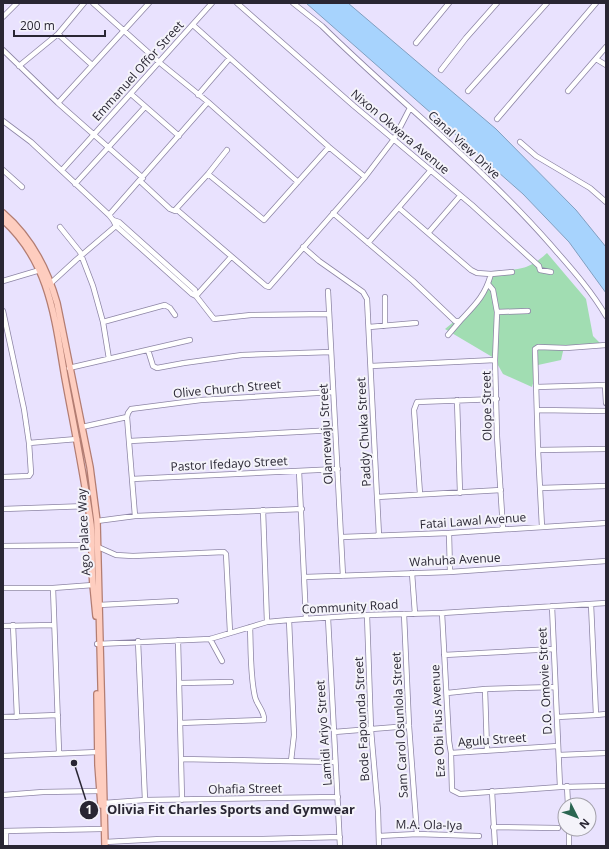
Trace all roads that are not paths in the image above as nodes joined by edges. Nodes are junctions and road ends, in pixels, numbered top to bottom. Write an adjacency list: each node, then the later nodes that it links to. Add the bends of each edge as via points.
1 (17, 3): 12 (street)
2 (84, 3): 15 (street)
3 (93, 3): 14 (street)
4 (149, 3): 14 (street)
5 (212, 3): 13 (street, Emmanuel Offor Street)
6 (237, 3): 38 (street, Nixon Okwara Avenue)
7 (293, 3): 33 (street, Canal View Drive, via 322,26)
8 (449, 3): 16 (street)
9 (497, 3): 25 (street)
10 (547, 3): 26 (street)
11 (596, 3): 34 (street)
12 (3, 17)
13 (193, 25): 19 (street); 21 (street, Emmanuel Offor Street)
14 (124, 31): 21 (street); 22 (street)
15 (58, 34): 22 (street); 24 (street)
16 (416, 43)
17 (606, 48): 20 (street)
18 (3, 50): 24 (street)
19 (229, 59): 29 (street); 41 (street)
20 (596, 59): 23 (street); 27 (street)
21 (160, 63): 28 (street, Emmanuel Offor Street); 29 (street)
22 (92, 65): 31 (street)
23 (606, 65)
24 (19, 66): 31 (street)
25 (441, 70)
26 (468, 91)
27 (568, 91)
28 (131, 94): 32 (street); 36 (street, Emmanuel Offor Street)
29 (198, 95): 30 (street)
30 (208, 102): 37 (street); 49 (street)
31 (58, 103): 36 (street)
32 (145, 106): 37 (street); 40 (street)
33 (410, 108): 38 (street); 82 (street, Canal View Drive, via 523,213 572,270)
34 (497, 119)
35 (3, 121): 44 (street)
36 (94, 135): 40 (street); 44 (street, Emmanuel Offor Street)
37 (179, 136): 48 (street)
38 (394, 139): 45 (street, Nixon Okwara Avenue); 47 (street)
39 (520, 142): 53 (street, via 536,156 590,188)
40 (108, 147): 48 (street); 50 (street)
41 (329, 147): 47 (street); 49 (street)
42 (227, 150): 46 (street)
43 (3, 170): 51 (street)
44 (62, 170): 50 (street)
45 (431, 170): 52 (street, Nixon Okwara Avenue); 54 (street)
46 (208, 174): 49 (street, via 264,220); 55 (street)
47 (365, 177): 57 (street)
48 (141, 179): 55 (street, via 170,210); 58 (street)
49 (298, 182)
50 (75, 184): 58 (street)
51 (22, 187)
52 (460, 196): 62 (street); 69 (street, Nixon Okwara Avenue, via 539,266 540,270)
53 (606, 202)
54 (399, 208): 62 (street); 63 (street)
55 (176, 209): 66 (street)
56 (3, 213): 72 (main road, Ago Palace Way, via 20,228 37,252)
57 (333, 213): 63 (street); 64 (street)
58 (109, 215): 60 (street)
59 (3, 220): 67 (main road, Ago Palace Way, via 21,239)
60 (116, 223): 65 (street); 75 (street)
61 (60, 227): 65 (street)
62 (429, 232): 70 (street, via 471,270)
63 (368, 243): 83 (street, via 455,321)
64 (303, 247): 66 (street, via 269,287); 87 (street, Paddy Chuka Street, via 364,292)
65 (81, 253): 72 (street); 84 (street)
66 (231, 257): 75 (street)
67 (40, 270): 71 (street); 108 (main road, Ago Palace Way, via 49,293 59,337)
68 (512, 272): 70 (street)
69 (551, 272)
70 (490, 274): 73 (street)
71 (3, 281)
72 (50, 282): 96 (main road, Ago Palace Way, via 57,303)
73 (488, 284): 79 (street, Olope Street, via 493,290); 83 (street, via 481,297)
74 (328, 291): 80 (street, Olanrewaju Street)
75 (196, 296): 80 (street, via 214,319 250,315)
76 (385, 297): 86 (street)
77 (528, 310): 79 (street)
78 (3, 311): 110 (street)
79 (497, 312): 94 (street, Olope Street)
80 (329, 314): 92 (street, Olanrewaju Street)
81 (175, 315): 84 (street, via 165,305)
82 (606, 316)
83 (460, 321): 88 (street)
84 (103, 322): 93 (street)
85 (416, 324): 86 (street)
86 (385, 326): 87 (street)
87 (369, 327): 95 (street, Paddy Chuka Street)
88 (448, 335)
89 (190, 340): 91 (street)
90 (606, 345): 98 (street, via 538,347 535,352)
91 (148, 350): 92 (street, via 153,366 157,368 242,355); 93 (street)
92 (331, 352): 99 (street, Olanrewaju Street)
93 (109, 359): 96 (street)
94 (496, 360): 95 (street); 100 (street, Olope Street)
95 (371, 366): 126 (street, Paddy Chuka Street)
96 (69, 368): 106 (main road, Ago Palace Way)
97 (606, 385): 98 (street); 102 (street)
98 (536, 387): 103 (street)
99 (333, 392): 105 (street, Olive Church Street, via 201,400 131,409); 107 (street, Olanrewaju Street)
100 (497, 399): 101 (street); 123 (street, Olope Street, via 497,436)
101 (457, 400): 124 (street); 125 (street, via 417,402 415,406)
102 (606, 403)
103 (537, 410): 104 (street); 112 (street)
104 (606, 411)
105 (127, 417): 106 (street); 109 (street)
106 (82, 427): 114 (main road, Ago Palace Way)
107 (335, 430): 109 (street); 115 (street, Olanrewaju Street)
108 (77, 439): 110 (street); 113 (main road, Ago Palace Way)
109 (130, 441): 120 (street)
110 (29, 443): 119 (street, via 31,475)
111 (606, 449): 112 (street)
112 (538, 450): 122 (street)
113 (82, 469): 114 (main road); 117 (main road, Ago Palace Way)
114 (90, 469): 118 (main road, Ago Palace Way)
115 (338, 469): 116 (street); 138 (street, Olanrewaju Street)
116 (299, 471): 120 (street, Pastor Ifedayo Street); 129 (street, Pastor Ifedayo Street)
117 (84, 475): 118 (main road); 127 (main road, Ago Palace Way)
118 (92, 476): 132 (main road, Ago Palace Way)
119 (3, 477)
120 (132, 479): 131 (street)
121 (606, 486): 122 (street)
122 (540, 488): 134 (street)
123 (502, 490): 124 (street); 135 (street, Olope Street)
124 (460, 492): 125 (street)
125 (420, 494): 126 (street)
126 (377, 497): 137 (street, Paddy Chuka Street)
127 (88, 506): 128 (street); 140 (main road, Ago Palace Way)
128 (3, 509)
129 (302, 509): 130 (street); 145 (street, Pastor Ifedayo Street)
130 (263, 510): 131 (street); 161 (street)
131 (135, 516): 132 (street)
132 (97, 521): 140 (main road, Ago Palace Way)
133 (606, 523): 134 (street, Fatai Lawal Avenue)
134 (542, 527): 135 (street, Fatai Lawal Avenue)
135 (503, 529): 136 (street, Fatai Lawal Avenue)
136 (449, 533): 137 (street, Fatai Lawal Avenue); 142 (street)
137 (379, 536): 138 (street, Fatai Lawal Avenue)
138 (342, 538): 144 (street, Olanrewaju Street)
139 (3, 546): 140 (street)
140 (95, 546): 146 (main road, Ago Palace Way); 152 (main road, Ago Palace Way); 166 (street, via 116,555 133,556 224,552)
141 (606, 561): 142 (street, Wahuha Avenue)
142 (450, 572): 143 (street, Wahuha Avenue)
143 (412, 573): 144 (street, Wahuha Avenue); 156 (street)
144 (343, 576): 145 (street, Wahuha Avenue)
145 (305, 577): 159 (street, Pastor Ifedayo Street)
146 (93, 585): 148 (street); 170 (main road, Ago Palace Way)
147 (3, 588): 148 (street)
148 (53, 588): 163 (street)
149 (176, 601): 152 (street)
150 (606, 603): 151 (street, Community Road)
151 (591, 604): 153 (street, Community Road); 181 (street)
152 (99, 606): 170 (main road, Ago Palace Way)
153 (552, 606): 154 (street, Community Road); 171 (street, D.O. Omovie Street)
154 (442, 613): 156 (street, Community Road); 172 (street, Eze Obi Pius Avenue)
155 (404, 614): 156 (street, Community Road); 157 (street, Community Road); 186 (street, Sam Carol Osunlola Street)
156 (415, 614)
157 (367, 615): 158 (street, Community Road); 187 (street, Bode Fapounda Street)
158 (328, 618): 159 (street, Community Road); 188 (street, Lamidi Ariyo Street)
159 (306, 619): 160 (street, Community Road)
160 (289, 620): 161 (street, Community Road); 198 (street, via 294,735)
161 (267, 622): 165 (street, Community Road)
162 (13, 625): 163 (street); 164 (street); 183 (street)
163 (54, 625): 180 (street)
164 (3, 626)
165 (250, 627): 166 (street, Community Road); 185 (street, via 255,696 257,705 264,714 264,720)
166 (230, 632): 167 (street, Community Road)
167 (210, 639): 168 (street, Community Road); 173 (street)
168 (178, 640): 169 (street, Community Road); 175 (street)
169 (138, 641): 170 (street, Community Road); 208 (street)
170 (98, 644): 192 (main road, Ago Palace Way); 210 (main road, Ago Palace Way)
171 (554, 649): 172 (street); 176 (street, D.O. Omovie Street)
172 (444, 655): 178 (street, Eze Obi Pius Avenue)
173 (222, 661)
174 (231, 682): 175 (street)
175 (180, 683): 185 (street)
176 (555, 687): 177 (street); 184 (street, D.O. Omovie Street)
177 (485, 690): 178 (street); 190 (street)
178 (447, 693): 193 (street, Eze Obi Pius Avenue)
179 (606, 714): 181 (street)
180 (58, 715): 183 (street); 191 (street)
181 (596, 715): 184 (street)
182 (3, 717): 183 (street)
183 (17, 717)
184 (557, 717): 189 (street, D.O. Omovie Street)
185 (180, 723): 197 (street)
186 (409, 726): 187 (street); 215 (street, Sam Carol Osunlola Street)
187 (371, 730): 188 (street); 216 (street, Bode Fapounda Street)
188 (334, 732): 199 (street, Lamidi Ariyo Street)
189 (558, 746): 190 (street, Agulu Street); 195 (street, D.O. Omovie Street)
190 (487, 750): 193 (street, Agulu Street)
191 (59, 752): 192 (street); 196 (street)
192 (98, 752): 203 (main road, Ago Palace Way)
193 (451, 753): 204 (street, Eze Obi Pius Avenue, via 452,790 460,794)
194 (606, 753): 195 (street)
195 (559, 755): 201 (street, D.O. Omovie Street)
196 (3, 756)
197 (181, 759): 198 (street); 209 (street)
198 (291, 761): 199 (street)
199 (335, 762): 206 (street, Lamidi Ariyo Street)
200 (567, 786): 201 (street, Eze Obi Pius Avenue); 202 (street, Eze Obi Pius Avenue); 207 (street)
201 (560, 787): 204 (street, Eze Obi Pius Avenue)
202 (606, 787)
203 (99, 791): 205 (street); 213 (main road, Ago Palace Way)
204 (492, 791): 211 (street)
205 (3, 795)
206 (338, 797): 209 (street, Ohafia Street); 218 (street, Lamidi Ariyo Street)
207 (568, 797)
208 (145, 800): 209 (street, Ohafia Street); 210 (street, Ohafia Street)
209 (182, 800)
210 (104, 803): 219 (main road, Ago Palace Way)
211 (493, 828): 212 (street); 223 (street)
212 (557, 828)
213 (101, 829): 214 (street); 219 (main road, Ago Palace Way)
214 (4, 831): 220 (street)
215 (417, 834): 216 (street, M.A. Ola-Iya); 217 (street, M.A. Ola-Iya)
216 (379, 836): 222 (street, Bode Fapounda Street)
217 (479, 836)
218 (340, 837): 219 (street, via 161,839); 221 (street, Lamidi Ariyo Street)
219 (104, 845)
220 (6, 846)
221 (340, 846)
222 (379, 846)
223 (495, 846)

